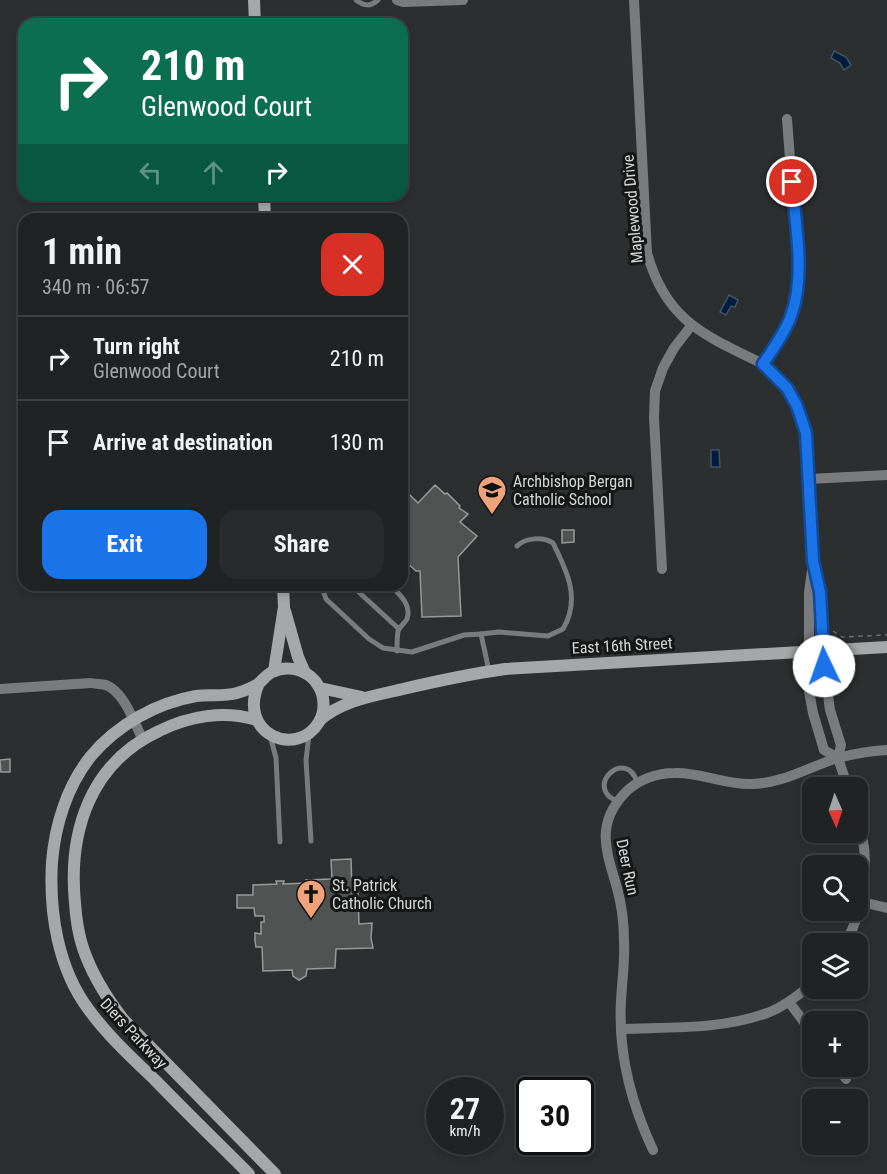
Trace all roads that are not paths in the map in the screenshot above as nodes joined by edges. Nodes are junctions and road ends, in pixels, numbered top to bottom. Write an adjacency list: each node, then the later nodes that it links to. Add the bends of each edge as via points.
1 (254, 0): 7 (main road)
2 (356, 0): 3 (lane, via 368,5)
3 (378, 0)
4 (397, 0): 5 (street)
5 (463, 0)
6 (634, 0): 9 (street, Maplewood Drive, via 647,253 664,295)
7 (255, 18)
8 (787, 119): 10 (street, via 797,295 791,317)
9 (691, 326): 10 (street, Maplewood Drive); 15 (street, via 674,348 655,391)
10 (763, 364): 12 (street, Maplewood Drive, via 787,388 797,406 806,433)
11 (887, 475): 12 (street)
12 (808, 478): 14 (street, Maplewood Drive)
13 (517, 546): 22 (lane, via 535,539 553,543 572,591 573,604 567,622 563,629 548,636)
14 (813, 561): 24 (street, Maplewood Drive, via 820,592); 26 (street, Maplewood Drive)
15 (662, 569)
16 (283, 591): 20 (main road)
17 (323, 591): 25 (lane, via 326,599 369,639)
18 (358, 591): 21 (lane)
19 (396, 591): 21 (lane, via 407,605 406,621)
20 (284, 607): 27 (main road); 29 (main road)
21 (399, 629): 25 (lane)
22 (481, 634): 25 (lane, via 464,635 412,652); 28 (lane)
23 (887, 647): 24 (main road, East 16th Street)
24 (823, 650): 26 (main road, East 16th Street); 41 (street, Maplewood Drive, via 827,691 841,745)
25 (397, 651)
26 (810, 651): 28 (main road, East 16th Street); 41 (street, Maplewood Drive, via 813,713 824,750)
27 (274, 671): 29 (main road, via 290,668); 30 (main road)
28 (489, 671): 33 (main road, East 16th Street)
29 (305, 673): 31 (main road)
30 (259, 683): 34 (main road, Diers Parkway, via 237,693 183,698); 35 (main road, via 254,695)
31 (320, 688): 33 (main road, East 16th Street); 36 (main road, via 324,706)
32 (0, 689): 34 (street, via 106,685 114,690)
33 (362, 698): 36 (main road, East 16th Street)
34 (133, 719): 39 (street); 54 (main road, Diers Parkway, via 91,757 79,773 61,814 55,833 52,877 55,932 88,1009)
35 (256, 720): 38 (main road); 39 (main road, Diers Parkway, via 244,716 207,716 183,720)
36 (320, 720): 37 (main road)
37 (309, 733): 38 (main road, via 293,739); 45 (lane, via 306,760)
38 (269, 734): 46 (lane, via 276,758)
39 (142, 738): 55 (main road, Diers Parkway, via 99,782 78,826 72,878 82,947 99,985 123,1019)
40 (887, 750): 41 (street, Deer Run)
41 (838, 758): 42 (street); 43 (street, Deer Run, via 778,781 723,782 678,773 657,774)
42 (844, 777)
43 (638, 782): 44 (street, Deer Run); 44 (lane, via 628,770 612,771 605,779 605,790)
44 (617, 801): 52 (street, Deer Run, via 605,836 607,859 623,916)
45 (311, 841)
46 (280, 842)
47 (868, 903): 48 (street)
48 (887, 908)
49 (802, 992): 50 (street)
50 (789, 1002): 51 (street); 52 (street, via 734,1022)
51 (802, 1019)
52 (621, 1029): 53 (street, Deer Run, via 628,1082)
53 (653, 1150)
54 (249, 1174)
55 (275, 1174)

